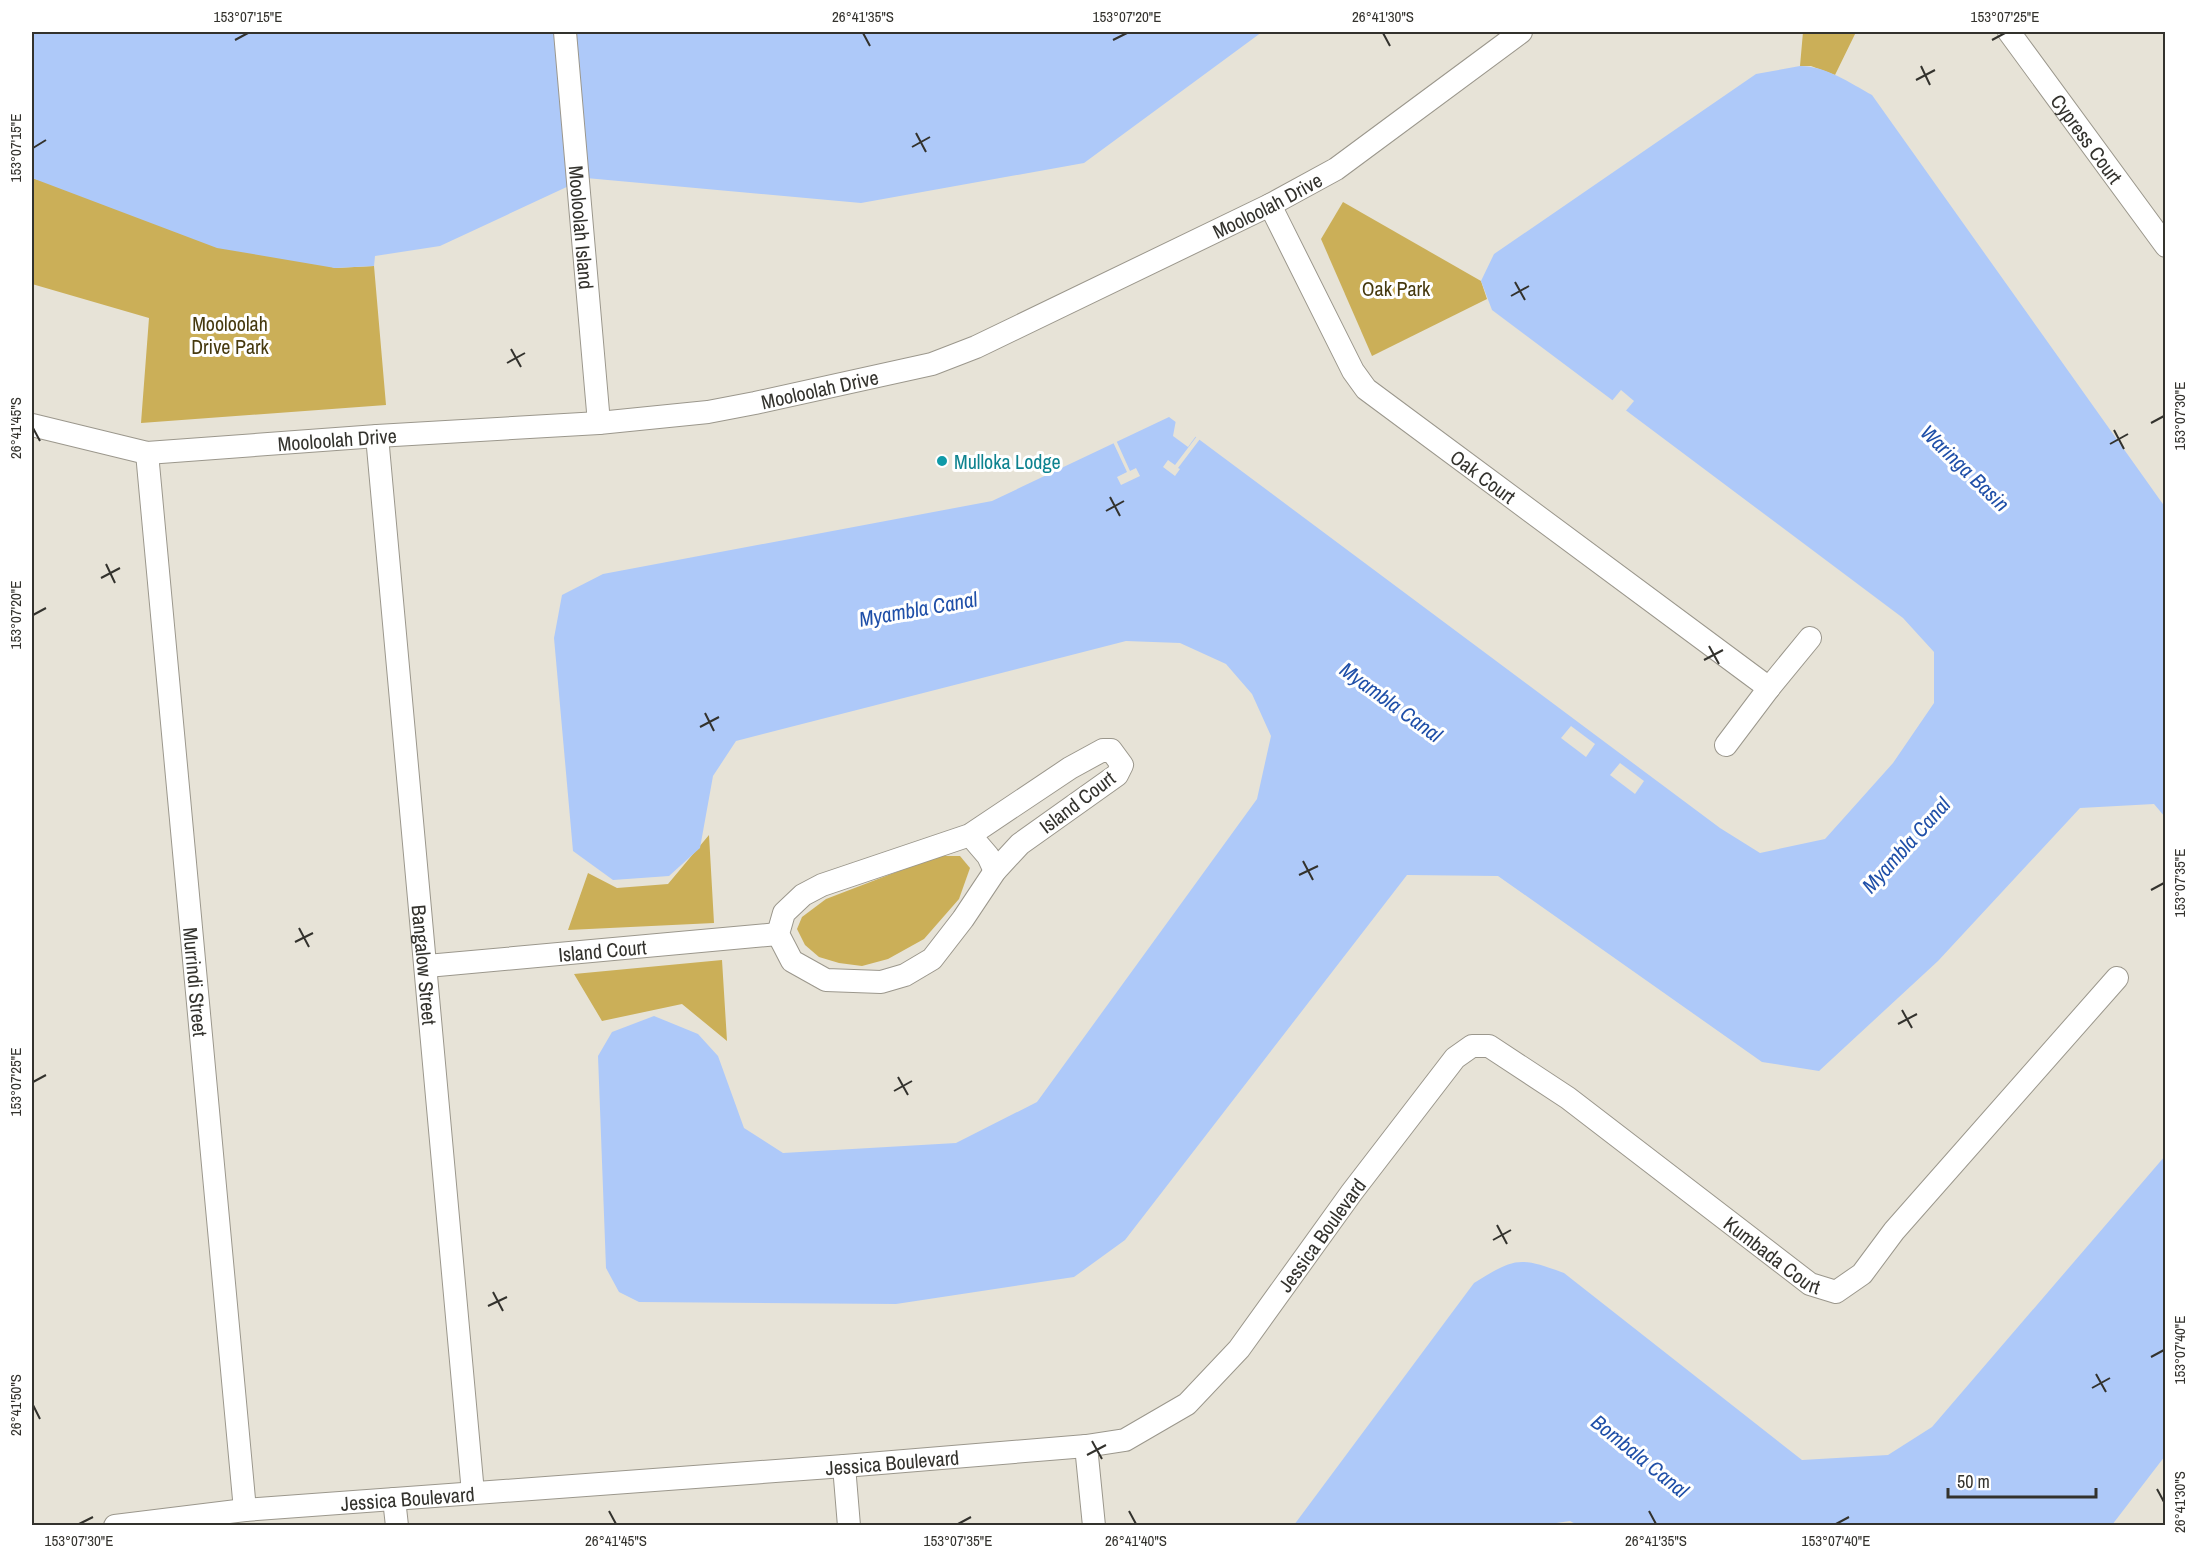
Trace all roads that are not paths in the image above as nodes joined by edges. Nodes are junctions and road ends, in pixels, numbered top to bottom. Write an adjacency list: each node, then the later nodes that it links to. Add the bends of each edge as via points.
1 (565, 32): 6 (street, Mooloolah Island)
2 (1521, 32): 4 (street, Mooloolah Drive, via 1336,170)
3 (2009, 32): 5 (street, Cypress Court)
4 (1270, 205): 6 (street, Mooloolah Drive, via 976,347 932,364 708,412); 11 (street, Oak Court, via 1353,371 1366,389)
5 (2166, 246)
6 (599, 423): 8 (street, Mooloolah Drive)
7 (32, 425): 9 (street, Mooloolah Drive)
8 (377, 436): 9 (street, Mooloolah Drive); 16 (street, Bangalow Street)
9 (147, 453): 23 (street, Murrindi Street)
10 (1810, 638): 11 (street)
11 (1769, 688): 12 (street)
12 (1726, 745)
13 (969, 835): 14 (street, via 988,856); 14 (street, Island Court, via 1103,750 1111,750 1122,765 1113,779 1020,844); 15 (street, Island Court, via 822,885 803,895 784,913)
14 (995, 871): 15 (street, Island Court, via 932,959 905,975 881,982 826,980 792,961)
15 (778, 934): 16 (street, Island Court)
16 (427, 966): 21 (street, Bangalow Street)
17 (2117, 978): 18 (street, Kumbada Court, via 1894,1231 1862,1274 1836,1292 1810,1284 1568,1098)
18 (1489, 1046): 19 (street, Jessica Boulevard, via 1472,1046 1455,1058 1239,1349 1187,1404 1125,1440)
19 (1086, 1446): 20 (street, Jessica Boulevard); 27 (street)
20 (844, 1466): 21 (street, Jessica Boulevard); 26 (street)
21 (473, 1493): 22 (street, Jessica Boulevard)
22 (394, 1499): 23 (street, Jessica Boulevard); 25 (street)
23 (245, 1510): 24 (street, Jessica Boulevard)
24 (115, 1526)
25 (397, 1526)
26 (849, 1526)
27 (1094, 1526)

